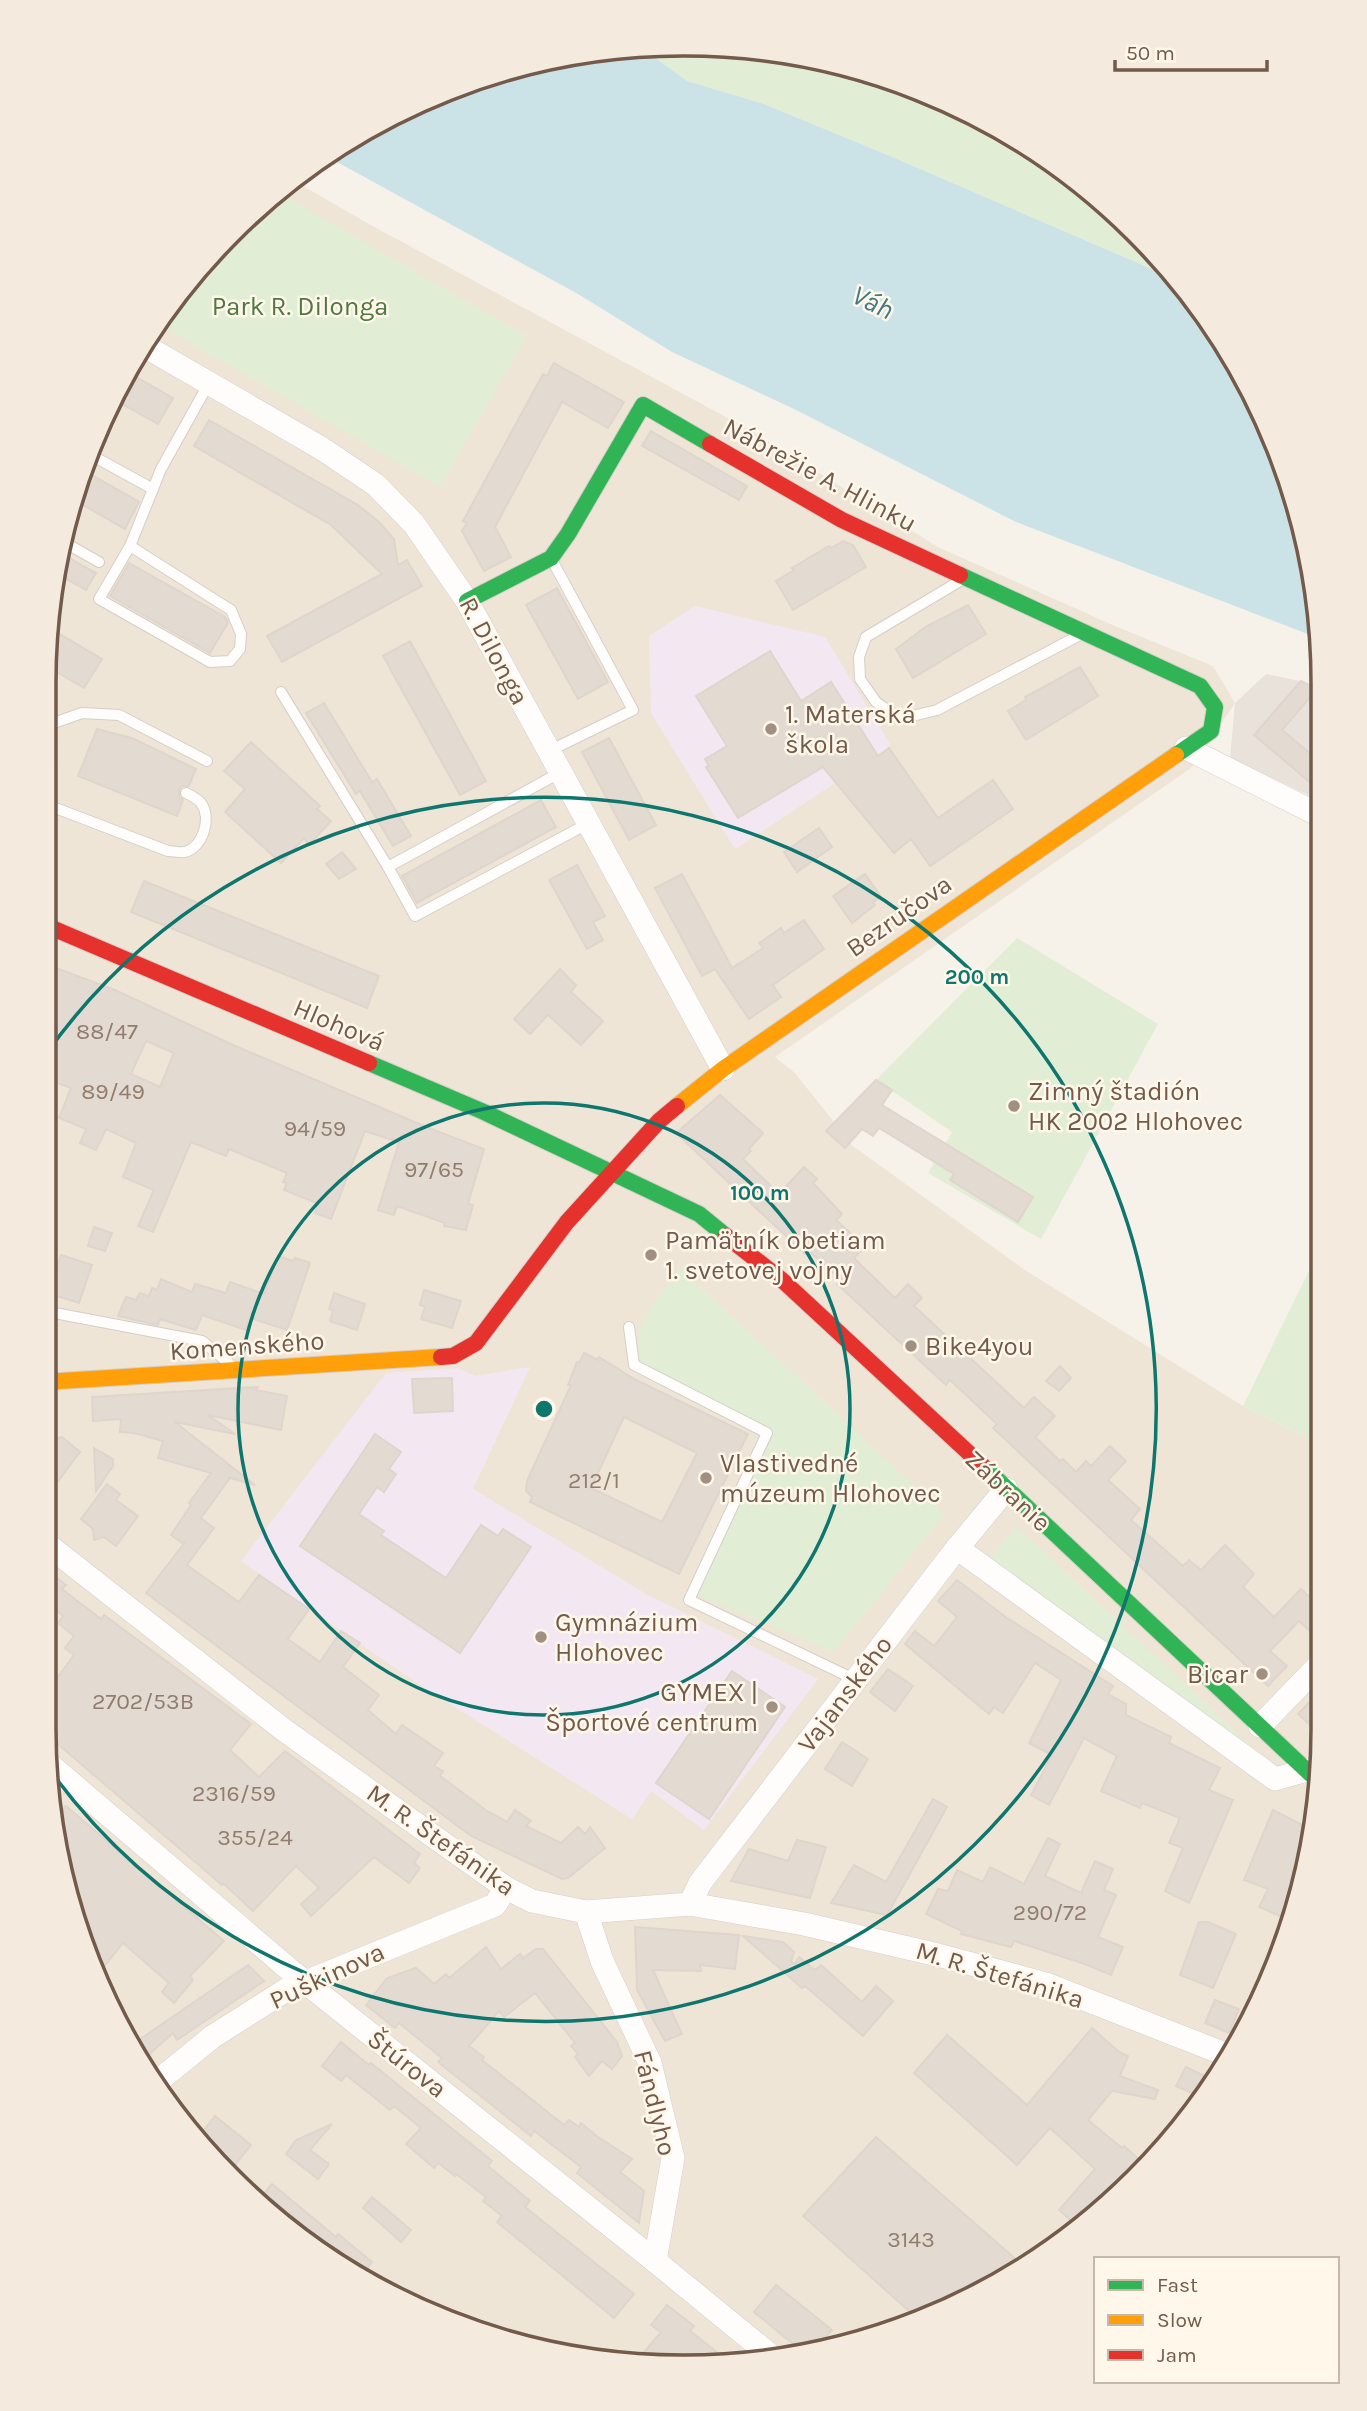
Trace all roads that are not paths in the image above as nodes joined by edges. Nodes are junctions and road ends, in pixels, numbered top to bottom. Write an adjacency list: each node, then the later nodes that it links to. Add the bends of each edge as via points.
1 (152, 350): 2 (street, R. Dilonga)
2 (208, 383): 4 (lane); 10 (street, R. Dilonga, via 376,485 414,524)
3 (98, 458): 4 (lane)
4 (153, 489): 6 (lane)
5 (71, 546): 8 (lane)
6 (130, 546): 6 (lane, via 99,599 210,662 230,661 240,649 242,634 231,610)
7 (551, 558): 9 (street, Nábrežie A. Hlinku, via 643,405 842,520); 10 (street, Nábrežie A. Hlinku); 16 (lane, via 634,710)
8 (99, 562)
9 (965, 577): 11 (street, Nábrežie A. Hlinku); 11 (lane, via 866,637 859,657 860,679 876,702 900,719 937,710 967,696)
10 (467, 601): 16 (street, R. Dilonga)
11 (1084, 633): 13 (street, Nábrežie A. Hlinku, via 1199,686)
12 (281, 692): 23 (lane)
13 (1215, 707): 15 (street, Bezručova, via 1211,731)
14 (56, 722): 17 (lane, via 82,713 119,715)
15 (1186, 748): 21 (street); 25 (street, Bezručova)
16 (548, 752): 18 (street, R. Dilonga)
17 (206, 761)
18 (561, 772): 22 (street, R. Dilonga); 23 (lane)
19 (186, 793): 20 (lane, via 201,802 205,814 204,833 197,845 184,852 168,851)
20 (56, 808)
21 (1311, 811)
22 (589, 823): 23 (lane, via 415,916); 25 (street, R. Dilonga)
23 (388, 867)
24 (56, 930): 26 (street, Hlohová, via 484,1112)
25 (723, 1069): 26 (street, Bezručova, via 659,1121)
26 (611, 1173): 29 (street, Bezručova, via 566,1222 476,1343); 32 (street, Zábranie, via 699,1214 749,1252)
27 (56, 1313): 30 (lane, via 202,1341)
28 (629, 1327): 36 (lane, via 634,1365 768,1433 689,1600)
29 (453, 1356): 30 (street, Komenského)
30 (239, 1371): 31 (street, Komenského)
31 (56, 1381)
32 (1006, 1489): 33 (street, Vajanského); 37 (street, Zábranie)
33 (957, 1548): 36 (street, Vajanského); 40 (street, Zábranie, via 1275,1779)
34 (56, 1551): 41 (street, M. R. Štefánika, via 284,1730)
35 (1311, 1673): 37 (street)
36 (856, 1679): 42 (street, Vajanského, via 700,1883)
37 (1260, 1726): 39 (street, Zábranie)
38 (57, 1771): 44 (street, Štúrova)
39 (1310, 1773)
40 (1309, 1776)
41 (506, 1888): 43 (street, M. R. Štefánika, via 531,1901); 44 (street, Puškinova, via 495,1905)
42 (690, 1904): 43 (street, M. R. Štefánika); 45 (street, M. R. Štefánika, via 804,1924 1046,1984)
43 (586, 1912): 47 (street, Fándlyho, via 602,1961 650,2063 673,2158)
44 (303, 1982): 46 (street, Puškinova, via 212,2037); 47 (street, Štúrova)
45 (1220, 2052)
46 (163, 2077)
47 (655, 2261): 48 (street, Štúrova)
48 (764, 2350)

